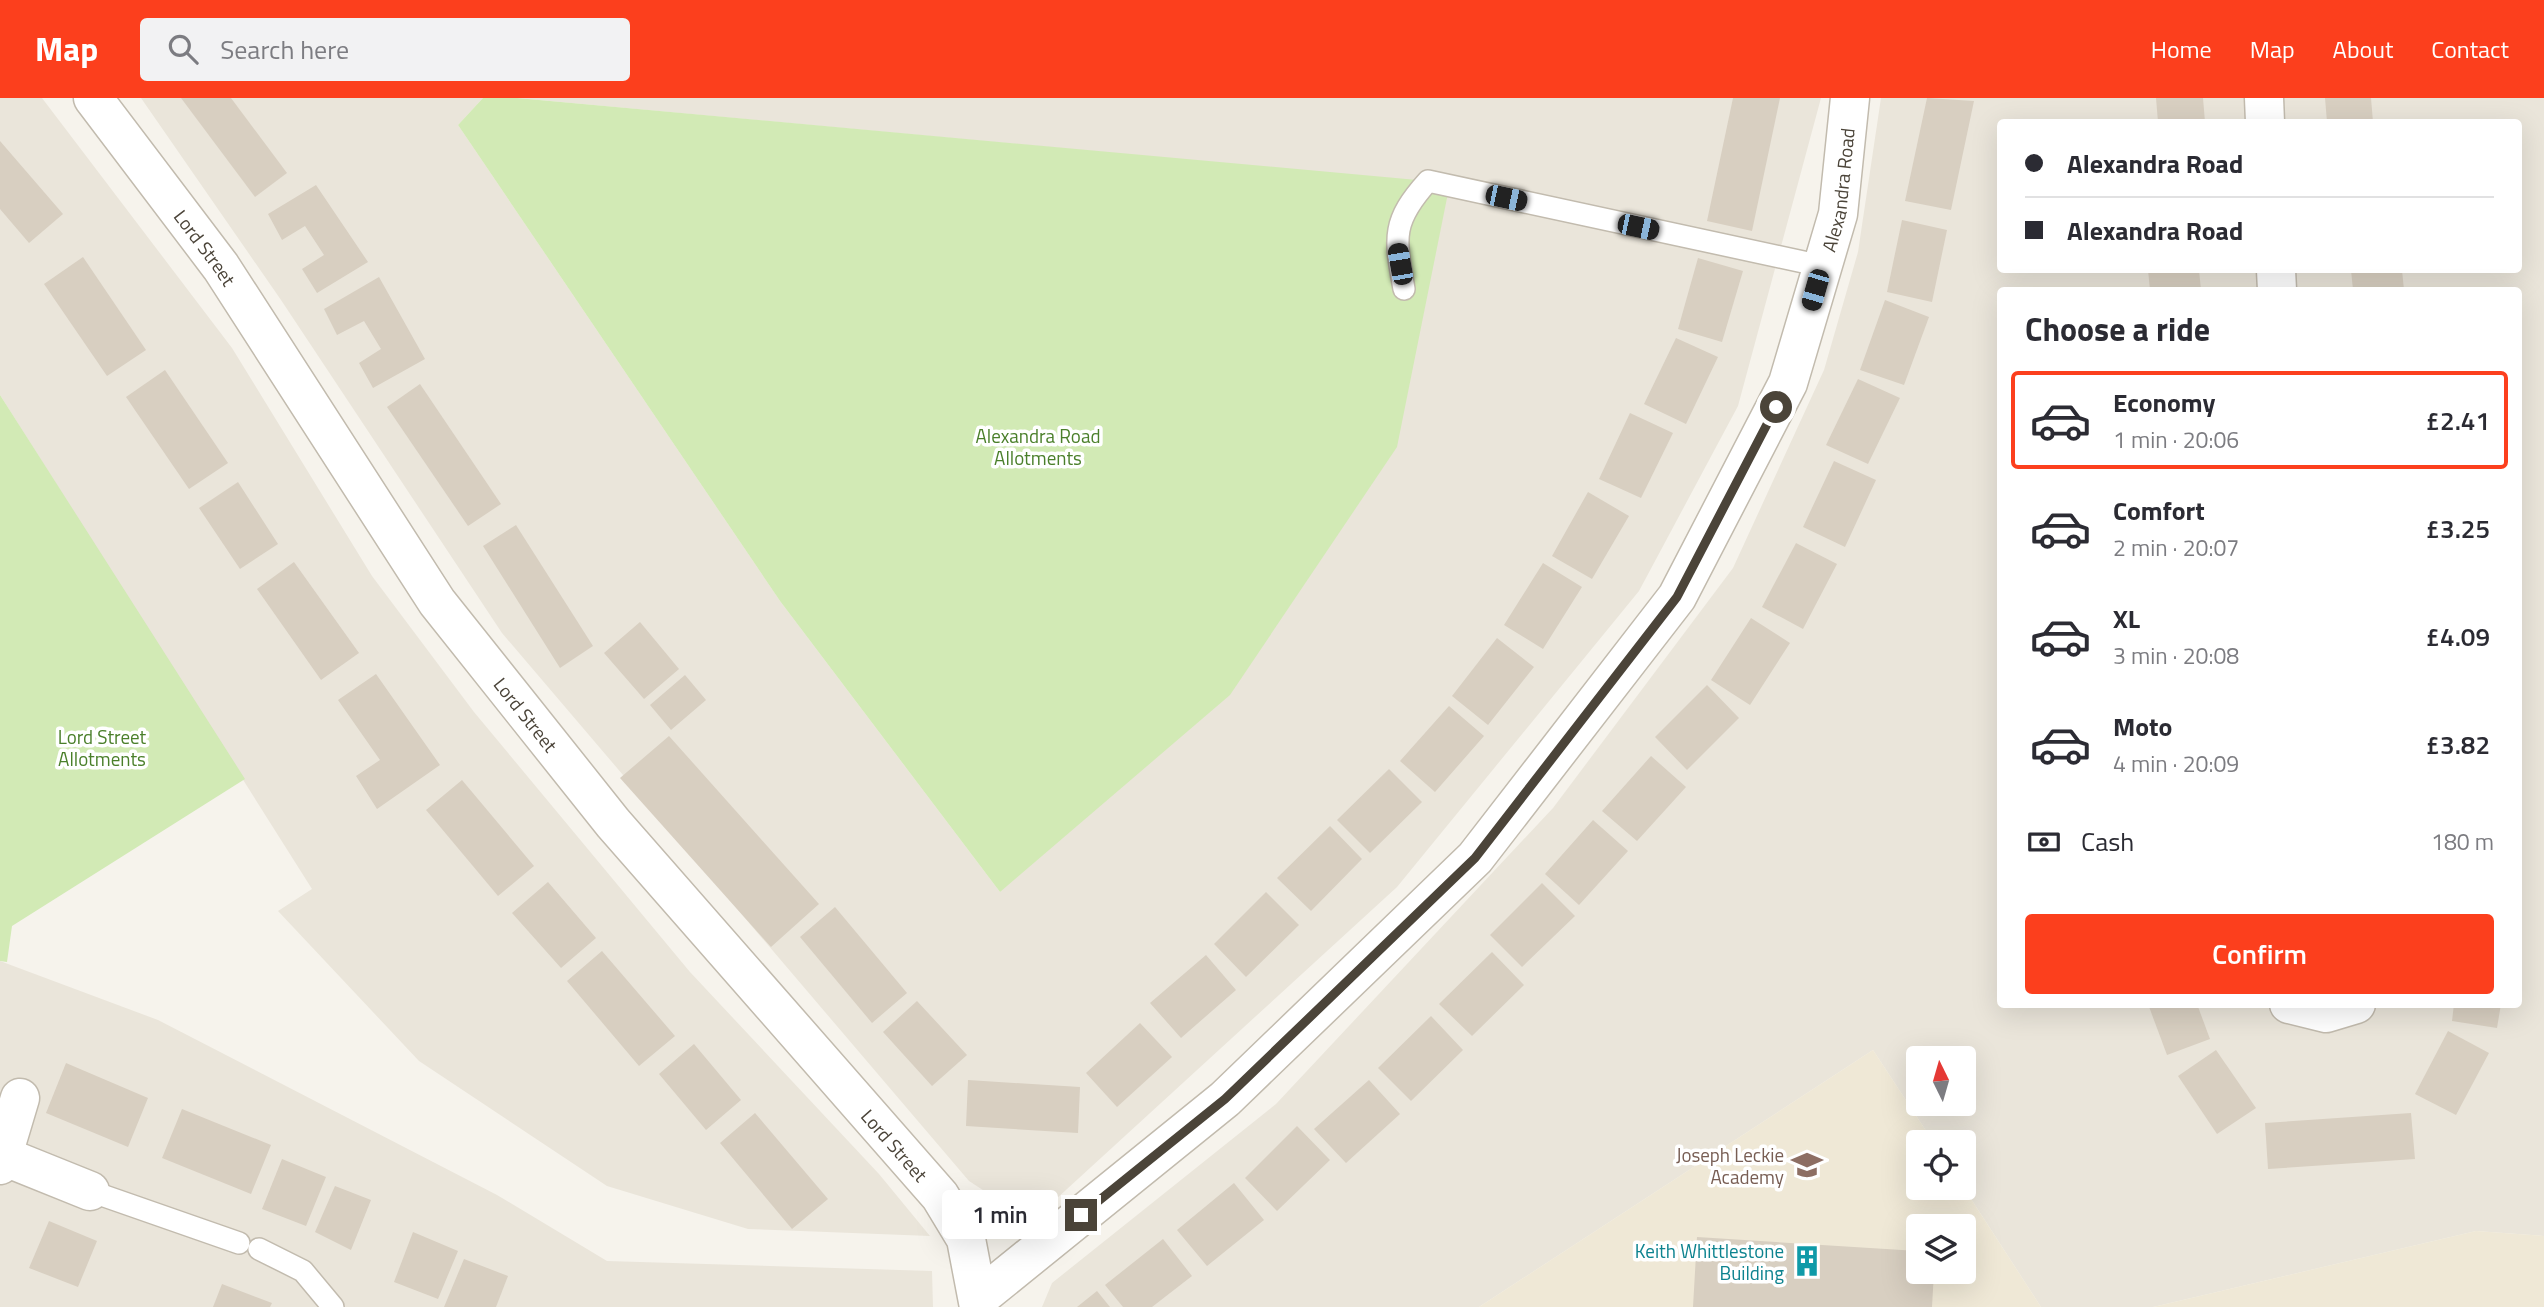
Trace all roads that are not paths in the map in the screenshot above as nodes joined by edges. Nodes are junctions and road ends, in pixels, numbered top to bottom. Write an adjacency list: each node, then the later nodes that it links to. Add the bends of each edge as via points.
1 (93, 98): 14 (street, Lord Street, via 221,267 437,603 613,823 940,1196 967,1239)
2 (1850, 98): 5 (street, Alexandra Road, via 1838,214)
3 (2264, 98): 4 (street)
4 (2265, 119)
5 (1822, 266): 6 (lane, via 1427,181 1409,202 1395,239); 14 (street, Alexandra Road, via 1788,383 1677,597 1475,858 1225,1099)
6 (1404, 289)
7 (2305, 1008): 8 (street, via 2326,1013)
8 (2343, 1008)
9 (20, 1098): 10 (street)
10 (2, 1161): 11 (street)
11 (90, 1191): 12 (lane)
12 (239, 1243)
13 (260, 1249): 15 (lane, via 303,1271)
14 (979, 1303)
15 (333, 1307)

